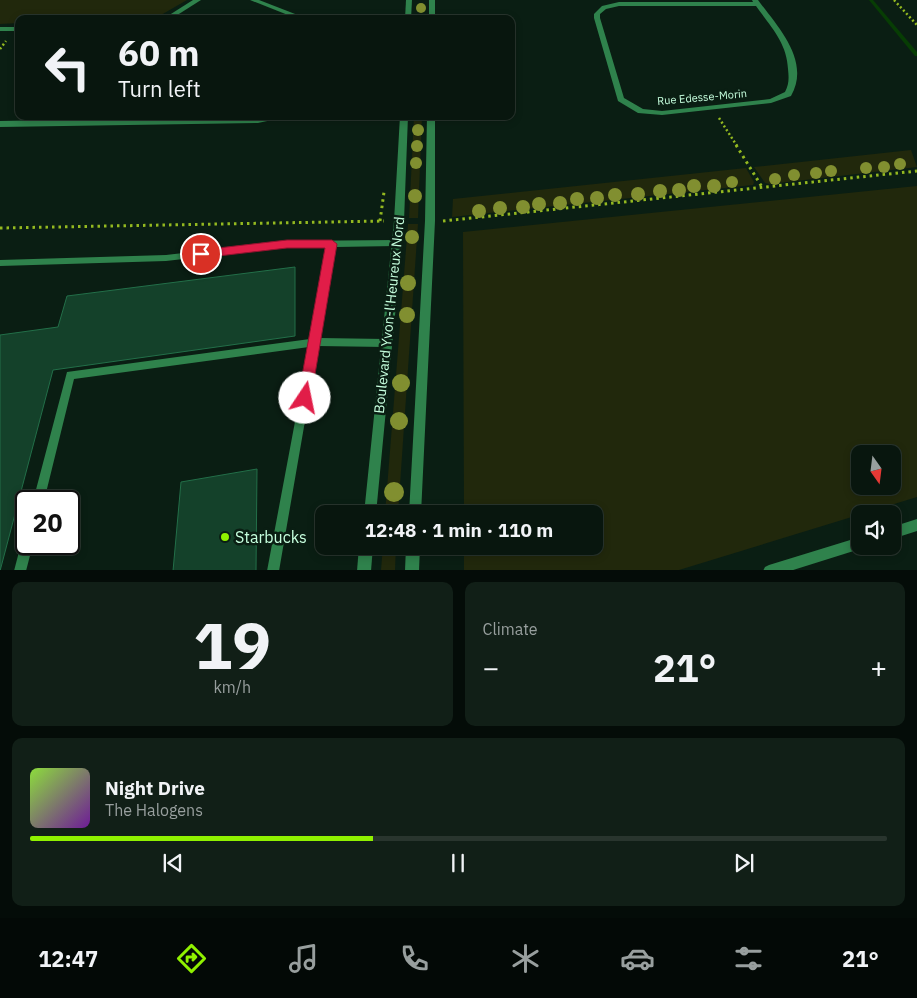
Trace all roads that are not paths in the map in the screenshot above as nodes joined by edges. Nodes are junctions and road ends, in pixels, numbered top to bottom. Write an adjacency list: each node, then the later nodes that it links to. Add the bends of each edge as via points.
1 (198, 0): 6 (street)
2 (253, 0): 7 (street)
3 (409, 0): 8 (street)
4 (432, 0): 9 (street)
5 (756, 2): 5 (street, Rue Edesse-Morin, via 619,4 602,8 596,14 621,99 636,109 657,113 771,101 785,96 794,84 791,55)
6 (173, 15)
7 (294, 15)
8 (408, 15)
9 (432, 15)
10 (0, 29): 11 (street)
11 (15, 29)
12 (258, 120): 15 (street)
13 (404, 120): 16 (street, Boulevard Yvon-l'Heureux Nord)
14 (431, 120): 23 (street, via 430,221)
15 (0, 124)
16 (396, 243): 17 (lane); 20 (street, Boulevard Yvon-l'Heureux Nord)
17 (332, 244): 18 (lane, via 287,244 166,258); 19 (lane)
18 (0, 263)
19 (316, 342): 20 (lane); 21 (lane, via 70,376); 31 (lane)
20 (385, 344): 22 (street, Boulevard Yvon-l'Heureux Nord)
21 (41, 490)
22 (371, 505)
23 (415, 505)
24 (917, 525): 25 (lane)
25 (901, 530)
26 (851, 546): 34 (lane)
27 (24, 555): 30 (lane)
28 (365, 555): 32 (street)
29 (413, 555): 33 (street)
30 (20, 570)
31 (273, 570)
32 (364, 570)
33 (412, 570)
34 (769, 570)

